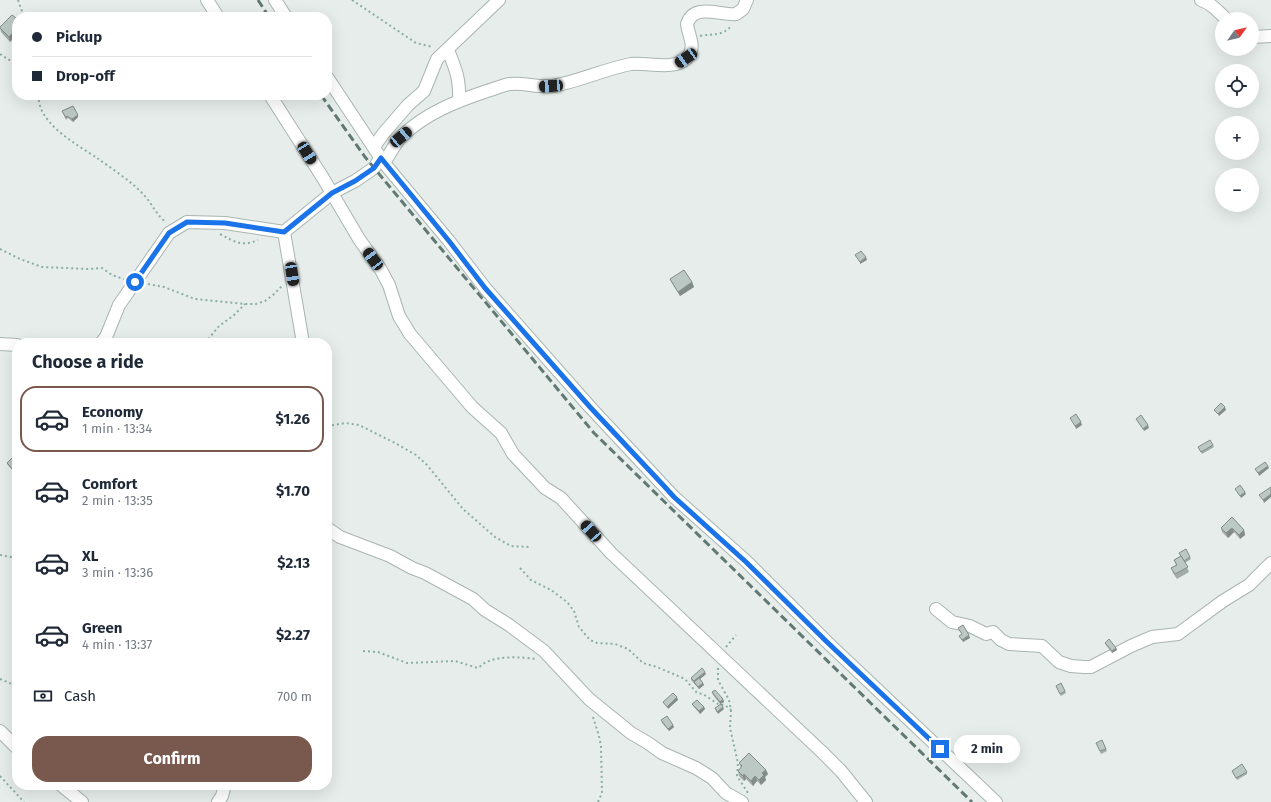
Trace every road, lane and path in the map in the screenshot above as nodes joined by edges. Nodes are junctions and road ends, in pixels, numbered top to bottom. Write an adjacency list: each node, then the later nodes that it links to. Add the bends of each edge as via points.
1 (18, 0): 8 (path)
2 (207, 0): 9 (street)
3 (275, 0): 10 (street)
4 (352, 0): 16 (path, via 416,43)
5 (499, 0): 16 (street)
6 (747, 0): 12 (street)
7 (1201, 0): 11 (street)
8 (22, 12)
9 (215, 12)
10 (283, 12)
11 (1219, 12)
12 (736, 14): 15 (path, via 732,25 724,33 702,35); 15 (street, via 706,11 693,15 687,24)
13 (1271, 36): 14 (street)
14 (1259, 37)
15 (692, 43): 22 (street, via 691,52 679,63 632,64 551,86 511,84)
16 (448, 50): 22 (street, via 457,71 460,85); 23 (street, via 435,62 422,93 383,134)
17 (0, 54): 18 (path)
18 (12, 62)
19 (332, 84): 23 (street)
20 (40, 100): 25 (path, via 48,120 56,128 143,193 162,219)
21 (273, 100): 24 (street)
22 (459, 101): 23 (street, via 419,121)
23 (380, 156): 24 (street, via 374,168); 62 (street, via 490,294 674,497 746,562)
24 (332, 193): 26 (street); 45 (street, via 381,270 410,334 472,407 500,433 513,454 545,488 561,498 611,553)
25 (177, 227): 26 (street, via 187,222 225,223); 30 (street, via 169,233 119,305)
26 (284, 232): 32 (street)
27 (218, 233): 28 (path, via 241,244)
28 (260, 239)
29 (245, 304): 31 (path, via 218,326)
30 (105, 338)
31 (209, 338)
32 (302, 338)
33 (0, 344): 34 (street)
34 (12, 345)
35 (332, 425): 37 (path, via 346,423 359,425 416,455 462,509 495,537 511,546)
36 (332, 531): 46 (street, via 426,573 473,599 544,651)
37 (531, 547)
38 (0, 555): 39 (path)
39 (12, 557)
40 (1271, 563): 42 (street, via 1249,584 1178,634 1152,637 1091,667 1071,666 1059,662 1039,645 1009,644 993,632 986,634 970,626 952,622)
41 (520, 568): 50 (path, via 531,580 567,602 574,611 579,627 590,640 628,649 644,663 685,679 698,692)
42 (936, 609)
43 (736, 635): 45 (path, via 728,642)
44 (363, 651): 46 (path, via 378,652 407,663 455,661 478,668 488,661 512,658 534,659)
45 (722, 656): 50 (path, via 717,672 718,680 729,700); 61 (street, via 841,771)
46 (555, 664): 49 (street)
47 (0, 679): 48 (path)
48 (12, 684)
49 (589, 699): 57 (street, via 631,733 662,753 696,768 712,778 726,793); 60 (path, via 601,746 602,793)
50 (731, 710): 57 (path, via 730,728 738,762 737,776 748,792)
51 (0, 731): 52 (street)
52 (12, 743)
53 (0, 776): 54 (path)
54 (12, 789)
55 (13, 790): 58 (path)
56 (67, 790): 59 (street)
57 (746, 800)
58 (24, 802)
59 (82, 802)
60 (598, 802)
61 (866, 802)
62 (996, 802)

